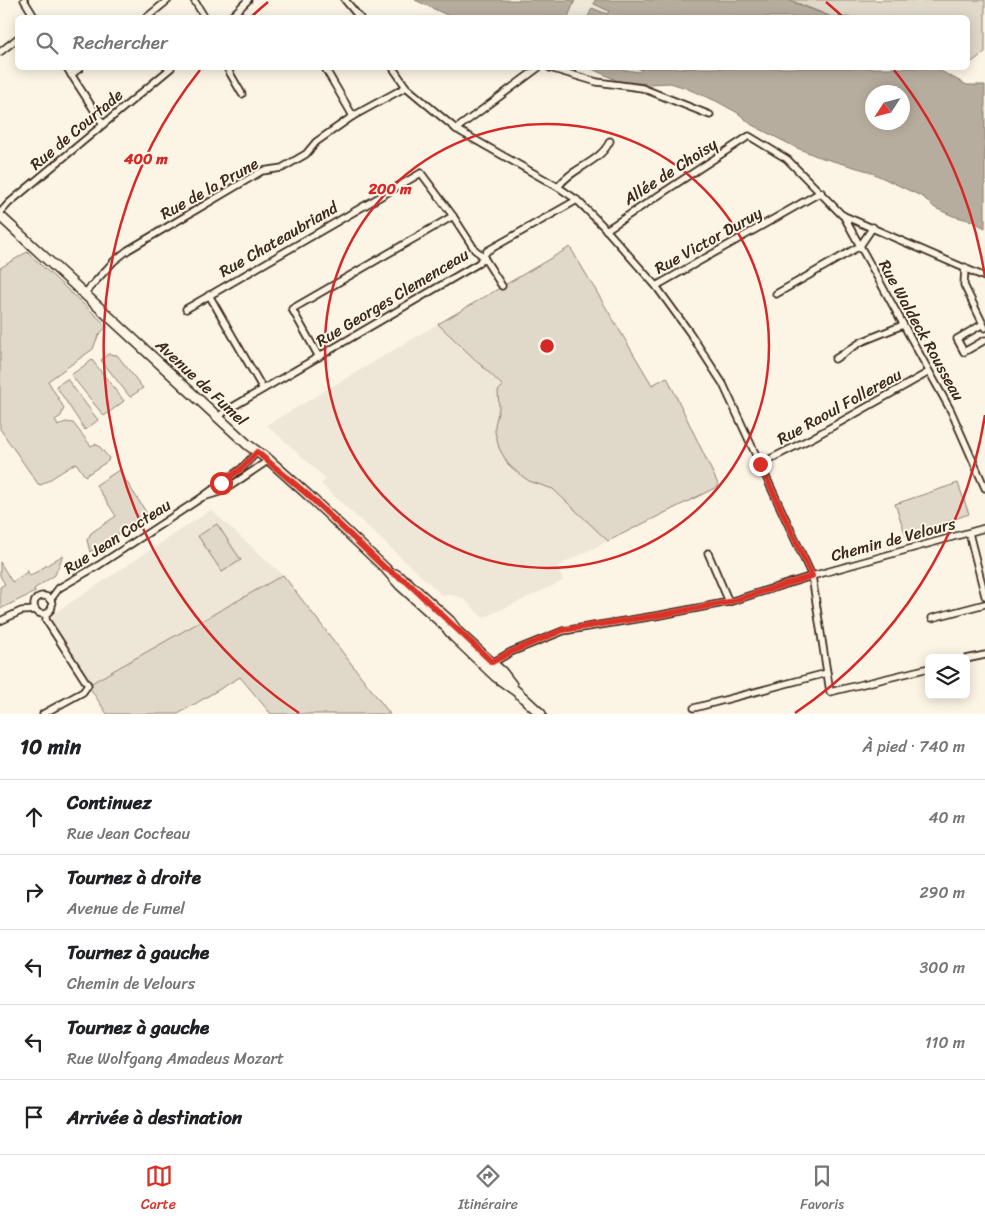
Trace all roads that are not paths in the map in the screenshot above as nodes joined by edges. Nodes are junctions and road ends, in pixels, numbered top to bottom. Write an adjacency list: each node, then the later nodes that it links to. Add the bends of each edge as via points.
1 (24, 0): 6 (street)
2 (168, 0): 7 (street)
3 (194, 0): 8 (street)
4 (248, 0): 9 (street)
5 (345, 0): 10 (street)
6 (33, 15)
7 (150, 15)
8 (202, 15)
9 (233, 15)
10 (358, 15)
11 (15, 40): 12 (street)
12 (0, 52)
13 (68, 70): 21 (street)
14 (77, 70): 21 (street)
15 (168, 70): 26 (street, Rue de Courtade)
16 (228, 70): 23 (street)
17 (326, 70): 24 (street)
18 (394, 70): 22 (street, Rue Victor Duruy)
19 (535, 70): 27 (street)
20 (557, 70): 25 (street, via 597,82 642,88)
21 (71, 74): 26 (street)
22 (406, 87): 24 (street, Rue de la Prune); 27 (street, Rue Victor Duruy)
23 (242, 94)
24 (353, 116): 43 (street, Rue de la Prune, via 316,142 306,154 282,168 262,171 128,250)
25 (710, 116)
26 (103, 124): 32 (street, Rue de Courtade)
27 (456, 129): 29 (street, Rue Victor Duruy)
28 (610, 141): 29 (street, via 605,151 564,178)
29 (558, 187): 31 (street, Rue Victor Duruy)
30 (821, 192): 33 (street); 36 (street, Allée de Choisy, via 787,159 749,136); 42 (street, Rue Victor Duruy)
31 (577, 200): 36 (street, Rue Victor Duruy); 38 (street, Rue Georges Clemenceau)
32 (0, 214): 43 (main road, Avenue de Fumel)
33 (842, 214): 35 (street); 37 (street, Rue Waldeck Rousseau)
34 (454, 216): 38 (street, Rue Chateaubriand, via 475,250); 45 (street, Rue Chateaubriand, via 421,173); 50 (street, via 292,309)
35 (873, 227): 37 (street); 39 (street)
36 (606, 230): 42 (street, Rue Victor Duruy)
37 (860, 246): 44 (street); 47 (street, Rue Waldeck Rousseau)
38 (483, 256): 41 (street, Rue Chateaubriand); 50 (street, Rue Georges Clemenceau, via 479,263)
39 (965, 267): 40 (street); 48 (street, via 964,285)
40 (985, 277)
41 (502, 286)
42 (656, 286): 57 (street, via 723,384)
43 (84, 294): 54 (main road, Avenue de Fumel)
44 (776, 294)
45 (210, 295): 46 (street, Rue Chateaubriand); 53 (street, Rue Chateaubriand)
46 (186, 309)
47 (903, 325): 51 (street, via 861,342); 52 (street, Rue Waldeck Rousseau)
48 (984, 326): 49 (street, via 957,339 964,352)
49 (985, 340)
50 (319, 357): 53 (street, Rue Georges Clemenceau)
51 (835, 359)
52 (930, 372): 57 (street, Rue Raoul Follereau); 58 (street, Rue Waldeck Rousseau)
53 (263, 389): 54 (street, Rue Georges Clemenceau)
54 (218, 418): 55 (main road, Avenue de Fumel)
55 (257, 452): 56 (main road, Avenue de Fumel); 59 (street, Rue Jean Cocteau, via 241,469)
56 (269, 460): 59 (street, Rue Jean Cocteau, via 223,491); 74 (main road, Avenue de Fumel, via 453,636)
57 (760, 464): 63 (street)
58 (985, 488)
59 (201, 498): 65 (street, Rue Jean Cocteau, via 59,588)
60 (985, 528): 61 (street, Chemin de Velours)
61 (969, 533): 63 (street, Chemin de Velours); 64 (street)
62 (708, 553): 66 (street)
63 (812, 576): 66 (street, Chemin de Velours); 76 (street)
64 (985, 596)
65 (50, 600): 68 (street, via 39,598); 69 (street, via 52,608)
66 (729, 602): 74 (street, Chemin de Velours, via 563,630)
67 (985, 604): 70 (street)
68 (36, 610): 69 (street); 71 (street, via 21,611)
69 (46, 614): 78 (street, via 46,620 88,686)
70 (932, 618)
71 (0, 621)
72 (985, 655): 73 (street)
73 (970, 659)
74 (489, 665): 79 (main road, Avenue de Fumel, via 495,676)
75 (925, 669): 76 (street, via 830,692)
76 (827, 673): 77 (street)
77 (694, 708)
78 (43, 714)
79 (541, 714)

